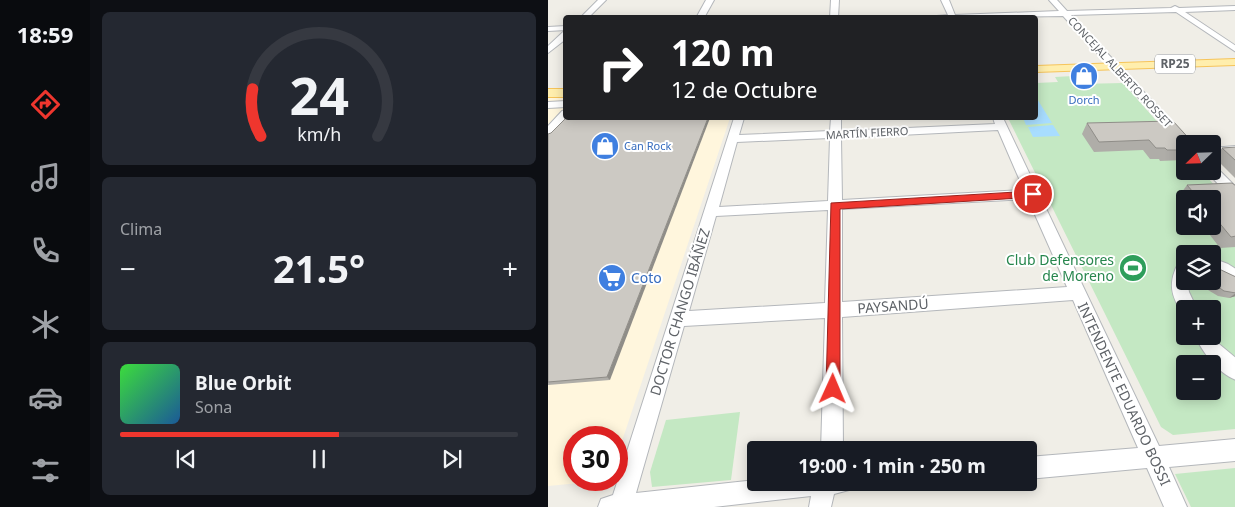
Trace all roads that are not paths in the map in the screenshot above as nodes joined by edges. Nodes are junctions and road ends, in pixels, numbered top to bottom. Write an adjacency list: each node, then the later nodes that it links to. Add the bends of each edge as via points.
1 (602, 0): 10 (street)
2 (710, 0): 11 (street)
3 (835, 0): 12 (street)
4 (945, 0): 13 (street)
5 (1053, 0): 9 (street, CONCEJAL ALBERTO ROSSET)
6 (1163, 0): 8 (street)
7 (1236, 8): 8 (street)
8 (1177, 9): 9 (street); 19 (street)
9 (1065, 13): 14 (street); 22 (street, CONCEJAL ALBERTO ROSSET)
10 (586, 15)
11 (702, 15)
12 (834, 15)
13 (952, 15)
14 (1009, 15)
15 (563, 28): 16 (street)
16 (548, 29)
17 (563, 37): 18 (street)
18 (548, 50)
19 (1236, 50)
20 (1236, 62): 22 (main road, RP25)
21 (1236, 66): 22 (main road, RP25)
22 (1116, 68): 23 (main road, RP25); 24 (main road, RP25); 37 (street, CONCEJAL ALBERTO ROSSET)
23 (1038, 69)
24 (1038, 74)
25 (548, 88): 26 (main road)
26 (563, 88)
27 (563, 93): 28 (main road)
28 (548, 94)
29 (563, 104): 30 (street)
30 (548, 105)
31 (563, 116): 35 (street)
32 (738, 120): 38 (street, DOCTOR CHANGO IBÁÑEZ)
33 (836, 120): 36 (street)
34 (1000, 122): 36 (street, MARTÍN FIERRO); 42 (street, INTENDENTE EDUARDO BOSSI)
35 (548, 133)
36 (836, 134): 38 (street, MARTÍN FIERRO); 44 (street)
37 (1179, 135)
38 (732, 138): 45 (street, DOCTOR CHANGO IBÁÑEZ)
39 (1236, 150): 40 (street)
40 (1221, 151)
41 (1221, 179): 43 (street)
42 (1033, 194): 44 (street); 48 (street, INTENDENTE EDUARDO BOSSI)
43 (1236, 195)
44 (835, 206): 45 (street); 49 (street)
45 (710, 212): 50 (street, DOCTOR CHANGO IBÁÑEZ)
46 (1221, 267): 47 (street)
47 (1236, 278)
48 (1078, 293): 49 (street, PAYSANDÚ); 55 (street, INTENDENTE EDUARDO BOSSI)
49 (834, 310): 50 (street, PAYSANDÚ); 53 (street)
50 (678, 319): 59 (street, DOCTOR CHANGO IBÁÑEZ)
51 (1210, 345): 52 (street)
52 (1236, 371)
53 (832, 441)
54 (1236, 450): 55 (street)
55 (1153, 458): 56 (street); 61 (street, INTENDENTE EDUARDO BOSSI)
56 (1037, 467)
57 (755, 491): 59 (street)
58 (827, 491): 60 (street)
59 (615, 506)
60 (820, 507)
61 (1176, 507)

